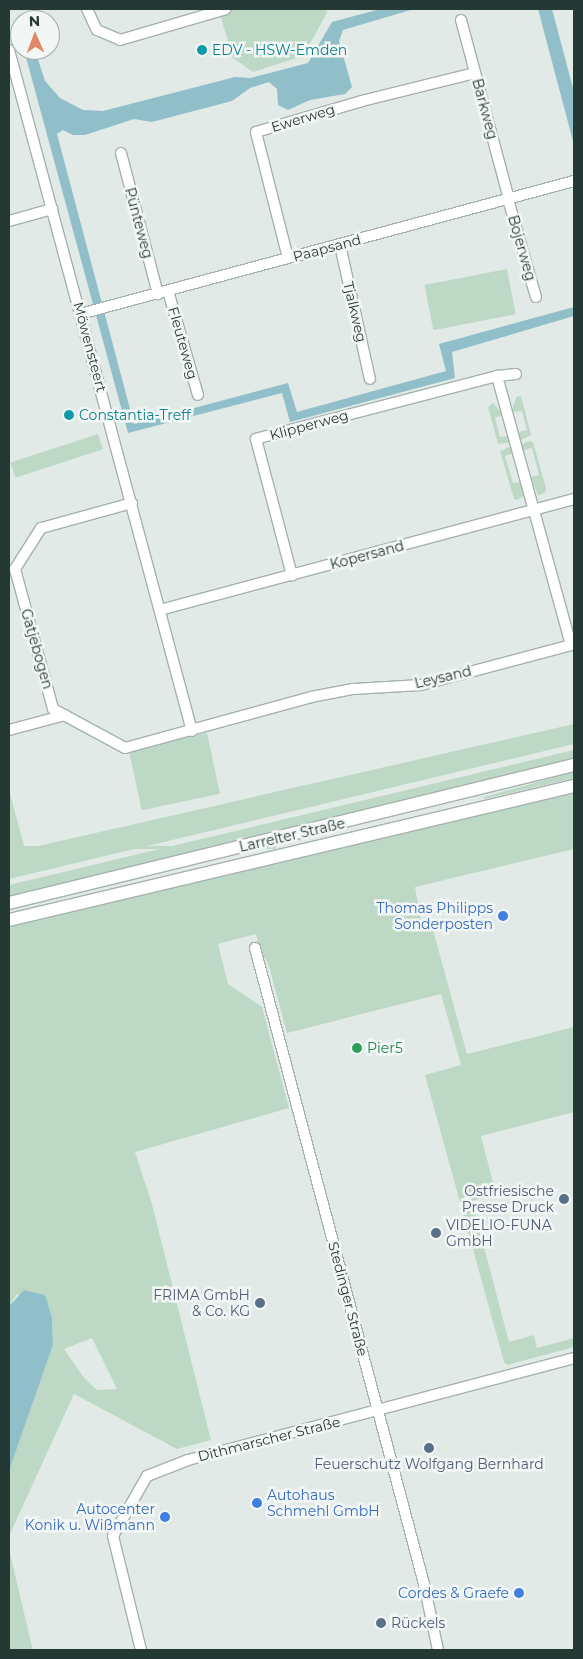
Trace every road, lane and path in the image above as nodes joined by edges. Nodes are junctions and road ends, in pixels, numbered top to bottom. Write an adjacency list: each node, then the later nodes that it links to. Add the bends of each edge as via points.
1 (87, 9): 2 (street, via 97,30 120,40)
2 (226, 9)
3 (461, 20): 5 (street, Barkweg)
4 (9, 50): 9 (street, Möwensteert)
5 (475, 73): 8 (street, Barkweg); 12 (street, Ewerweg, via 362,100 256,132)
6 (121, 153): 13 (street, Pünteweg)
7 (574, 181): 8 (street, Paapsand)
8 (508, 199): 11 (street, Paapsand); 14 (street, Bojerweg)
9 (52, 209): 10 (street); 15 (street, Möwensteert)
10 (9, 222)
11 (340, 245): 12 (street, Paapsand); 18 (street, Tjalkweg)
12 (288, 258): 13 (street, Paapsand)
13 (163, 292): 15 (street, Paapsand); 19 (street, Fleuteweg)
14 (536, 297)
15 (80, 314): 21 (street, Möwensteert)
16 (516, 374): 17 (street, Klipperweg)
17 (497, 376): 22 (street); 23 (street, Klipperweg, via 256,439)
18 (370, 379)
19 (198, 395)
20 (574, 499): 22 (street, Kopersand)
21 (132, 503): 24 (street, Möwensteert); 25 (street, Gatjebogen, via 41,528 15,570 53,709)
22 (534, 510): 23 (street, Kopersand); 27 (street, Leysand, via 571,645 421,685 353,689 311,697)
23 (292, 575): 24 (street, Kopersand)
24 (160, 610): 27 (street, Möwensteert)
25 (65, 715): 26 (street); 28 (street, Gatjebogen, via 124,748)
26 (9, 730)
27 (192, 731): 28 (street, Leysand)
28 (150, 742)
29 (574, 765): 31 (street, Larrelter Straße)
30 (574, 786): 32 (street, Larrelter Straße)
31 (9, 903)
32 (9, 920)
33 (255, 948): 35 (street, Stedinger Straße)
34 (574, 1358): 35 (street, Dithmarscher Straße)
35 (378, 1412): 36 (street, Dithmarscher Straße, via 188,1460 147,1476 113,1536); 37 (street, Stedinger Straße)
36 (141, 1650)
37 (438, 1650)

